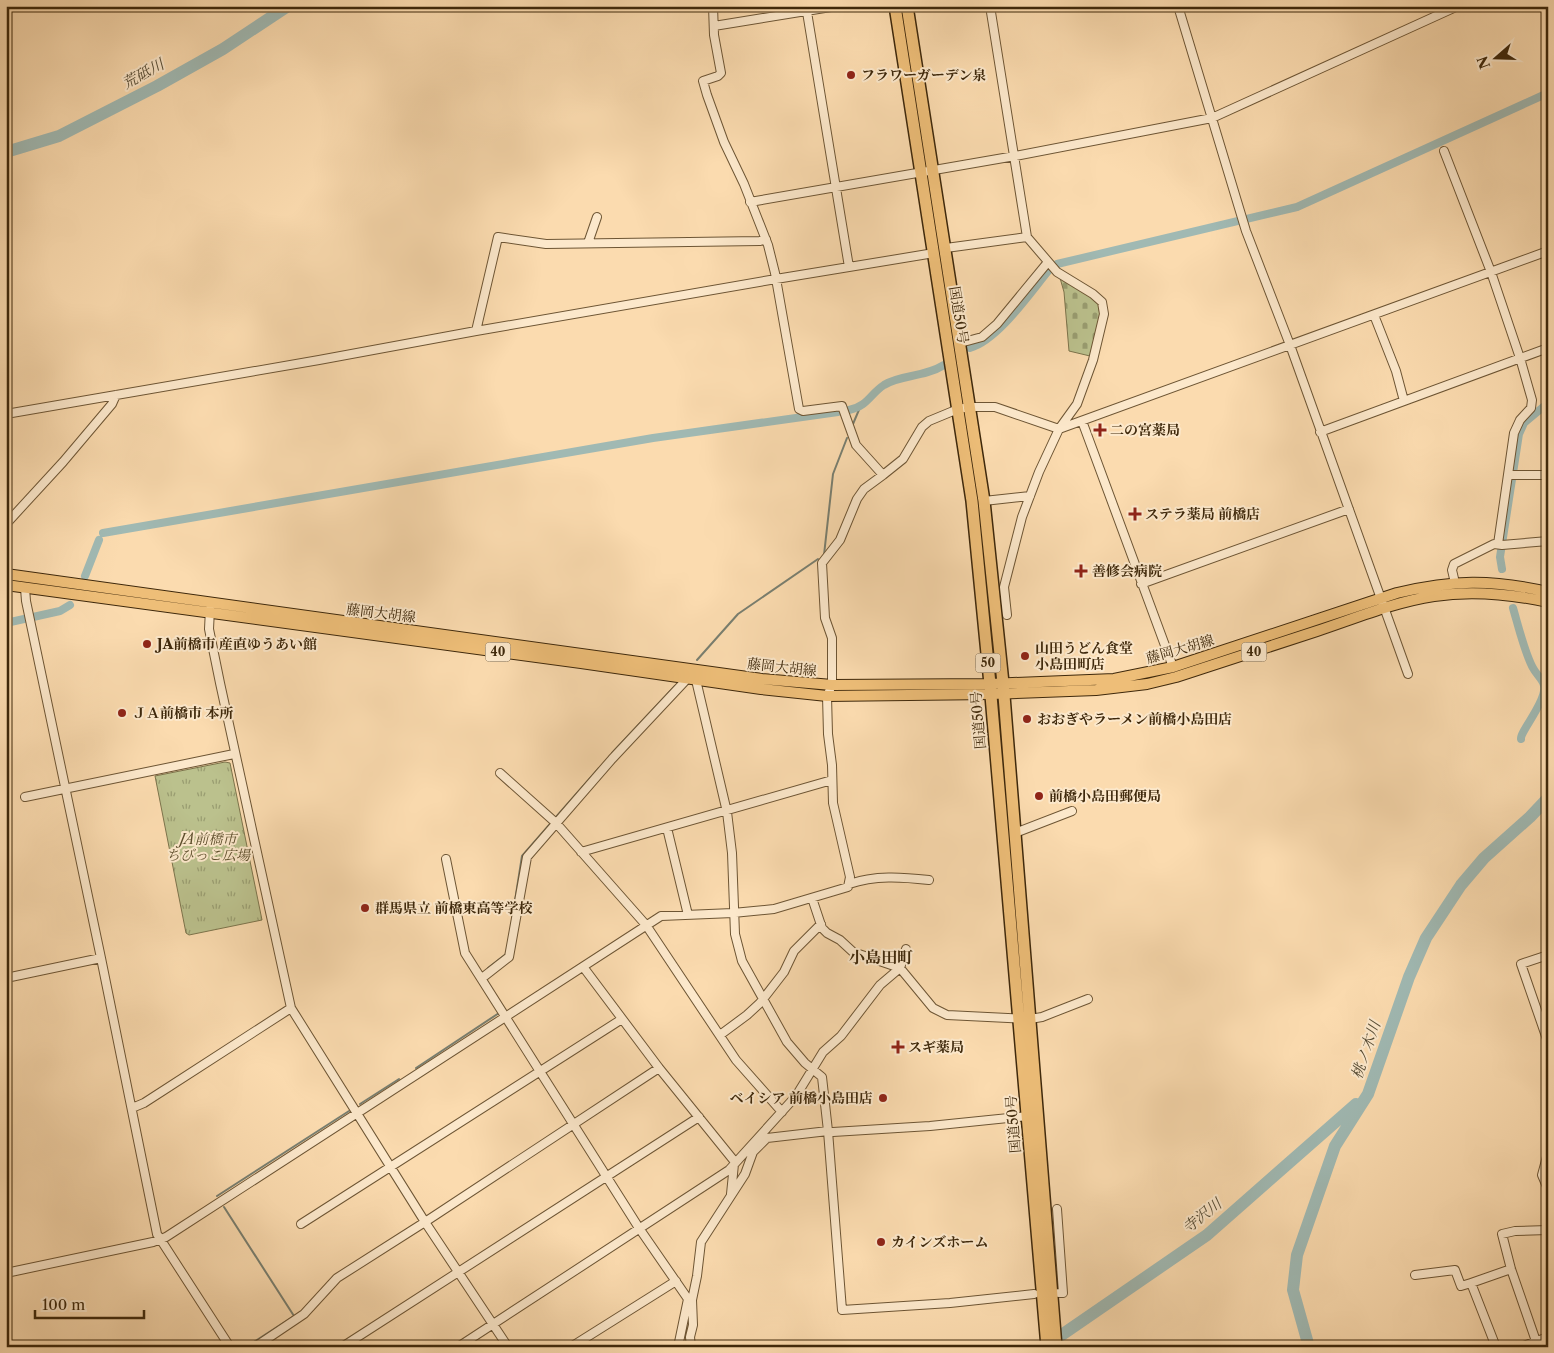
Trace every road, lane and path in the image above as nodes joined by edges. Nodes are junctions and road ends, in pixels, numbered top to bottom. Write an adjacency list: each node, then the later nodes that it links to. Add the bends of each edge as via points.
1 (713, 6): 9 (street)
2 (837, 6): 8 (street)
3 (895, 6): 13 (highway, 国道50号 / 50)
4 (907, 6): 13 (highway, 国道50号 / 50)
5 (990, 6): 12 (street)
6 (1178, 6): 10 (street)
7 (1458, 6): 10 (street)
8 (806, 9): 9 (street); 14 (street)
9 (714, 26): 15 (street, via 720,73 704,81 724,142)
10 (1212, 118): 12 (street); 30 (street, via 1246,231)
11 (1444, 151): 25 (street)
12 (1015, 156): 13 (street); 17 (street)
13 (927, 171): 14 (street); 20 (highway, 国道50号 / 50); 22 (highway, 国道50号 / 50)
14 (836, 187): 15 (street); 24 (street)
15 (750, 202): 18 (street)
16 (597, 217): 19 (street)
17 (1027, 237): 20 (street); 23 (street)
18 (766, 239): 19 (street); 26 (street)
19 (588, 243): 28 (street, via 546,244 498,237)
20 (946, 248): 29 (highway, 国道50号 / 50)
21 (1548, 251): 25 (street)
22 (934, 253): 24 (street); 36 (highway, 国道50号 / 50)
23 (1048, 262): 29 (street, via 997,324 982,336); 39 (street, via 1057,272 1102,302 1104,314 1093,360 1077,404)
24 (849, 267): 26 (street)
25 (1490, 272): 27 (street); 32 (street)
26 (776, 279): 28 (street); 42 (street, via 799,409 842,406 856,445)
27 (1374, 315): 30 (street); 34 (street)
28 (476, 331): 33 (street)
29 (960, 343): 35 (highway, 国道50号 / 50)
30 (1290, 345): 38 (street); 40 (street)
31 (1548, 348): 32 (street)
32 (1520, 358): 34 (street); 43 (street, via 1532,404 1514,433)
33 (116, 395): 37 (street); 47 (street, via 63,462)
34 (1404, 400): 40 (street)
35 (970, 406): 36 (street); 39 (street, via 994,407); 45 (highway, 国道50号 / 50)
36 (958, 409): 42 (street, via 922,427 903,458); 65 (highway, 国道50号 / 50, via 972,501)
37 (6, 414)
38 (1082, 421): 39 (street); 52 (street)
39 (1059, 428): 44 (street)
40 (1320, 432): 46 (street)
41 (1548, 474): 43 (street)
42 (883, 475): 63 (street, via 864,488 856,499 840,540 822,564 825,618 832,638)
43 (1512, 475): 49 (street)
44 (1030, 496): 45 (street); 59 (street, via 1004,587)
45 (984, 501): 64 (highway, 国道50号 / 50)
46 (1349, 509): 52 (street); 57 (street)
47 (6, 524)
48 (1548, 541): 49 (street)
49 (1498, 544): 51 (street, via 1454,564)
50 (6, 574): 58 (main road, 藤岡大胡線 / 40)
51 (1455, 583): 55 (main road, 藤岡大胡線 / 40, via 1488,582); 57 (main road, 藤岡大胡線 / 40, via 1418,588)
52 (1142, 584): 60 (street)
53 (6, 586): 54 (main road, 藤岡大胡線 / 40)
54 (25, 588): 58 (main road, 藤岡大胡線 / 40); 70 (street)
55 (1548, 592)
56 (1548, 602): 57 (main road, 藤岡大胡線 / 40, via 1478,593)
57 (1383, 603): 60 (main road, 藤岡大胡線 / 40); 61 (street); 64 (main road, 藤岡大胡線 / 40, via 1147,684 1096,690)
58 (210, 608): 62 (main road, 藤岡大胡線 / 40); 63 (main road, 藤岡大胡線 / 40, via 762,679); 67 (street, via 209,629)
59 (1007, 615)
60 (1173, 667): 64 (main road, 藤岡大胡線 / 40, via 1114,679)
61 (1408, 674)
62 (692, 679): 66 (main road, 藤岡大胡線 / 40); 73 (street); 74 (street, via 612,759)
63 (832, 685): 65 (main road, 藤岡大胡線 / 40); 66 (street)
64 (1003, 688): 65 (main road, 藤岡大胡線 / 40); 76 (highway, 国道50号 / 50)
65 (990, 689): 66 (main road, 藤岡大胡線 / 40); 98 (highway, 国道50号 / 50)
66 (827, 696): 69 (street)
67 (234, 754): 70 (street); 95 (street)
68 (500, 773): 74 (street)
69 (832, 780): 73 (street); 80 (street, via 833,803)
70 (66, 789): 71 (street); 88 (street)
71 (25, 797)
72 (1072, 810): 76 (street)
73 (726, 812): 75 (street); 82 (street, via 733,862)
74 (556, 823): 77 (street); 92 (street, via 527,857 509,957)
75 (667, 828): 77 (street); 83 (street)
76 (1016, 833): 99 (highway, 国道50号 / 50)
77 (581, 852): 85 (street)
78 (446, 859): 92 (street, via 465,953)
79 (929, 880): 80 (street, via 894,877)
80 (849, 884): 81 (street)
81 (812, 898): 82 (street, via 774,909); 84 (street)
82 (734, 913): 83 (street); 93 (street, via 742,961)
83 (688, 915): 85 (street, via 661,916)
84 (821, 924): 90 (street, via 827,933 853,952); 93 (street, via 794,951 784,972)
85 (646, 925): 89 (street); 100 (street)
86 (906, 949): 90 (street)
87 (1548, 955): 101 (street, via 1521,964)
88 (101, 958): 91 (street); 105 (street)
89 (584, 968): 96 (street); 97 (street)
90 (900, 968): 98 (street, via 933,1008 947,1016); 103 (street, via 880,985)
91 (6, 978)
92 (482, 978): 96 (street)
93 (762, 998): 100 (street, via 747,1015); 103 (street, via 787,1042)
94 (1088, 999): 99 (street)
95 (291, 1008): 105 (street, via 144,1104); 107 (street)
96 (507, 1017): 104 (street); 107 (street)
97 (622, 1019): 102 (street); 104 (street)
98 (1018, 1020): 99 (street); 108 (highway, 国道50号 / 50)
99 (1030, 1020): 133 (highway, 国道50号 / 50)
100 (720, 1035): 106 (street, via 736,1060)
101 (1548, 1042)
102 (659, 1068): 109 (street); 110 (street)
103 (812, 1069): 106 (street); 111 (street, via 822,1077)
104 (540, 1071): 110 (street); 114 (street)
105 (132, 1108): 123 (street)
106 (782, 1112): 113 (street)
107 (356, 1113): 114 (street); 123 (street)
108 (1028, 1116): 111 (street, via 930,1126); 133 (highway, 国道50号 / 50)
109 (699, 1117): 113 (street); 115 (street)
110 (573, 1124): 115 (street); 119 (street)
111 (828, 1131): 117 (street, via 767,1138 753,1152 745,1174); 131 (street, via 842,1310)
112 (1548, 1153): 116 (street, via 1542,1176)
113 (735, 1162): 117 (street); 121 (street, via 728,1170)
114 (390, 1166): 119 (street); 120 (street)
115 (606, 1176): 121 (street); 125 (street)
116 (1548, 1189)
117 (730, 1197): 132 (street, via 701,1242 698,1276)
118 (1057, 1209): 130 (street, via 1063,1293)
119 (425, 1222): 125 (street); 138 (street, via 337,1278 304,1314)
120 (301, 1224)
121 (639, 1228): 128 (street); 134 (street)
122 (1548, 1230): 124 (street, via 1502,1234)
123 (160, 1240): 126 (street); 137 (street)
124 (1511, 1269): 129 (street); 136 (street)
125 (458, 1271): 134 (street); 139 (street)
126 (6, 1274)
127 (1415, 1275): 129 (street, via 1455,1270 1461,1286)
128 (676, 1281): 132 (street); 142 (street)
129 (1471, 1283): 147 (street)
130 (1059, 1293)
131 (1034, 1294)
132 (690, 1300): 143 (street); 144 (street)
133 (1050, 1320): 145 (highway, 国道50号 / 50); 146 (highway, 国道50号 / 50)
134 (493, 1324): 140 (street); 141 (street)
135 (1548, 1337): 136 (street)
136 (1537, 1343): 148 (street)
137 (230, 1347)
138 (255, 1347)
139 (342, 1347)
140 (458, 1347)
141 (508, 1347)
142 (571, 1347)
143 (678, 1347)
144 (691, 1347)
145 (1047, 1347)
146 (1056, 1347)
147 (1496, 1347)
148 (1521, 1347)

